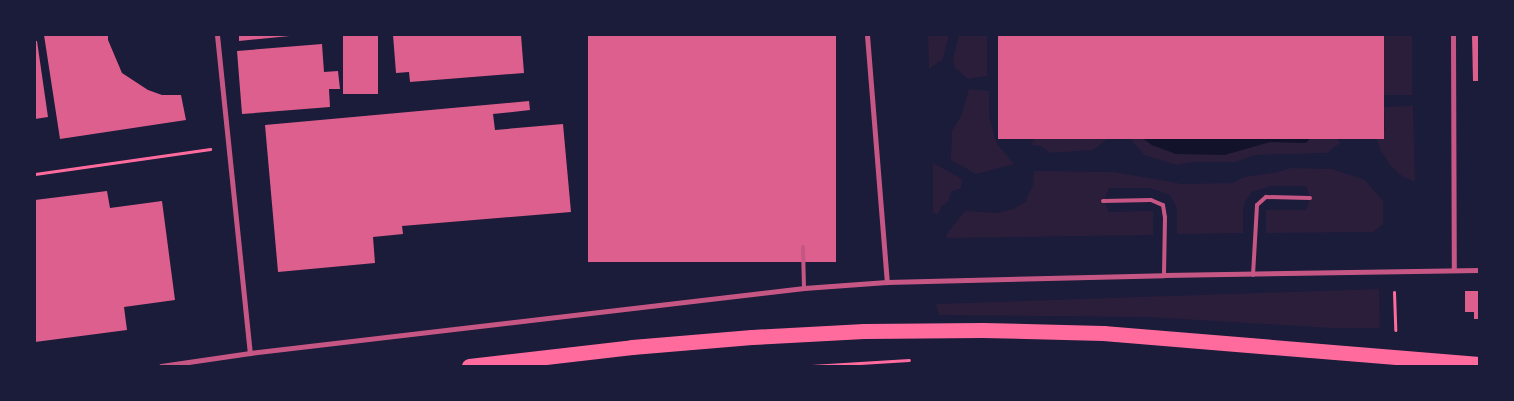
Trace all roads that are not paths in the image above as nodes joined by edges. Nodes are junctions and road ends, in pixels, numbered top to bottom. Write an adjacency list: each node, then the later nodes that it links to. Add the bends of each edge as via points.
1 (217, 35): 13 (street)
2 (867, 35): 11 (street)
3 (1452, 35): 7 (street)
4 (1310, 198): 10 (lane, via 1266,198 1257,205)
5 (1104, 201): 9 (lane, via 1151,200 1163,205 1166,217)
6 (803, 247): 12 (lane)
7 (1454, 270): 8 (street); 10 (street)
8 (1479, 270)
9 (1164, 275): 10 (street); 11 (street)
10 (1253, 275)
11 (887, 282): 12 (street)
12 (804, 288): 13 (street)
13 (250, 353): 15 (street)
14 (1479, 364): 16 (highway, via 1103,333 972,330 752,337)
15 (161, 366)
16 (469, 366)

